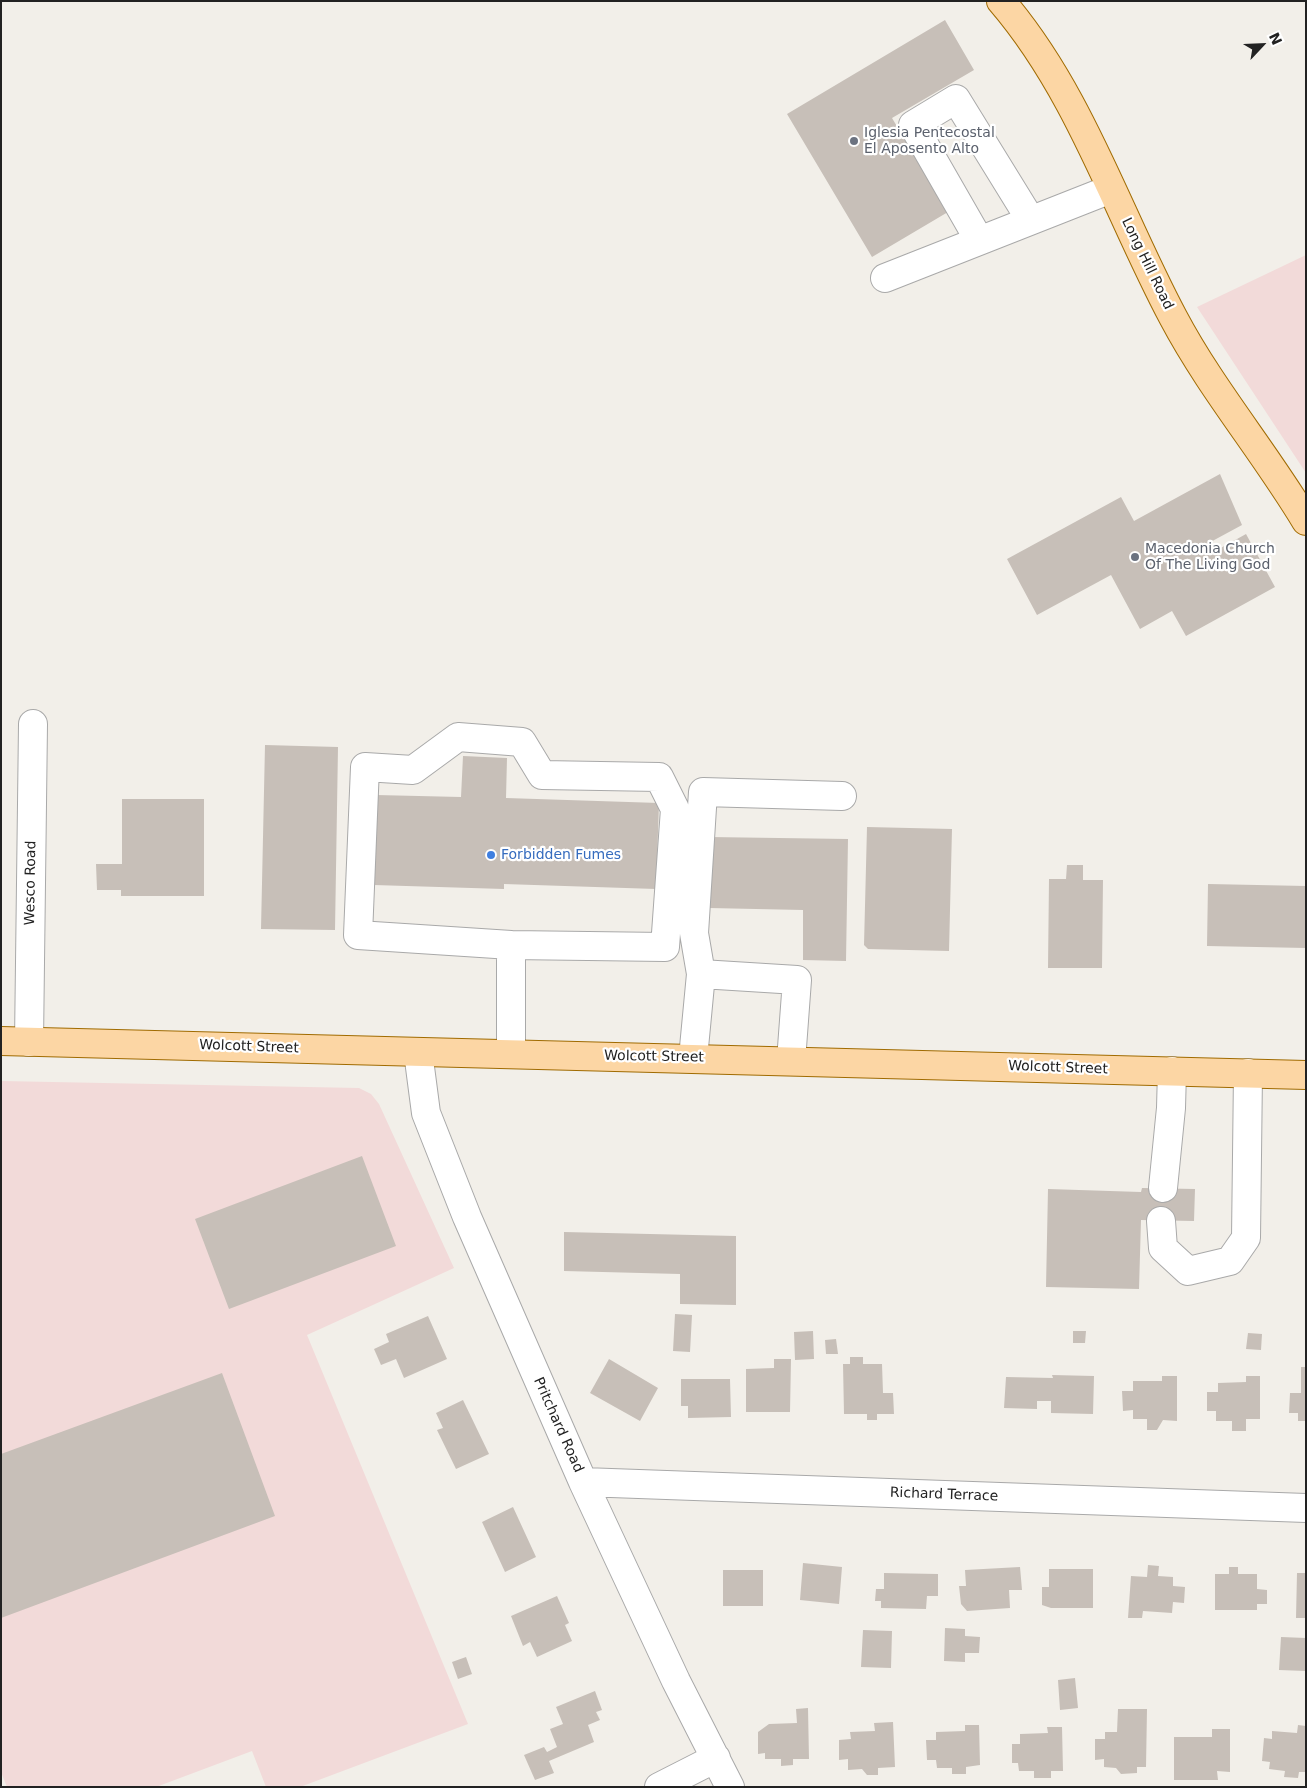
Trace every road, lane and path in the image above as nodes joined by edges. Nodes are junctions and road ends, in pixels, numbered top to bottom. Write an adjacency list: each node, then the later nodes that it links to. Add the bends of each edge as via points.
1 (1002, 1): 2 (main road, Long Hill Road, via 1066,96)
2 (1110, 189): 3 (street); 6 (main road, Long Hill Road, via 1182,333)
3 (1030, 219): 4 (street); 4 (street, via 956,99 913,125)
4 (979, 240): 5 (street)
5 (885, 278)
6 (1306, 521)
7 (33, 724): 12 (street, Wesco Road)
8 (842, 796): 10 (street, via 702,792 694,932)
9 (511, 945): 9 (street, via 665,947 675,809 660,777 542,775 522,742 458,738 413,770 365,767 358,935); 14 (street)
10 (701, 974): 15 (street); 16 (street, via 797,980)
11 (1, 1041): 12 (main road, Wolcott Street)
12 (29, 1042): 13 (main road, Wolcott Street)
13 (418, 1052): 14 (main road, Wolcott Street); 22 (street, Pritchard Road, via 426,1113 467,1217)
14 (511, 1054): 15 (main road, Wolcott Street)
15 (692, 1058): 16 (main road, Wolcott Street)
16 (791, 1061): 17 (main road, Wolcott Street)
17 (1172, 1071): 18 (main road, Wolcott Street); 20 (street)
18 (1248, 1073): 19 (main road, Wolcott Street); 21 (street, via 1246,1238 1230,1261 1188,1271 1163,1248)
19 (1306, 1075)
20 (1162, 1188)
21 (1162, 1221)
22 (583, 1482): 23 (street, Richard Terrace); 24 (street, Pritchard Road, via 676,1681)
23 (1306, 1508)
24 (716, 1758): 25 (street); 26 (street, Pritchard Road)
25 (659, 1787)
26 (730, 1787)

